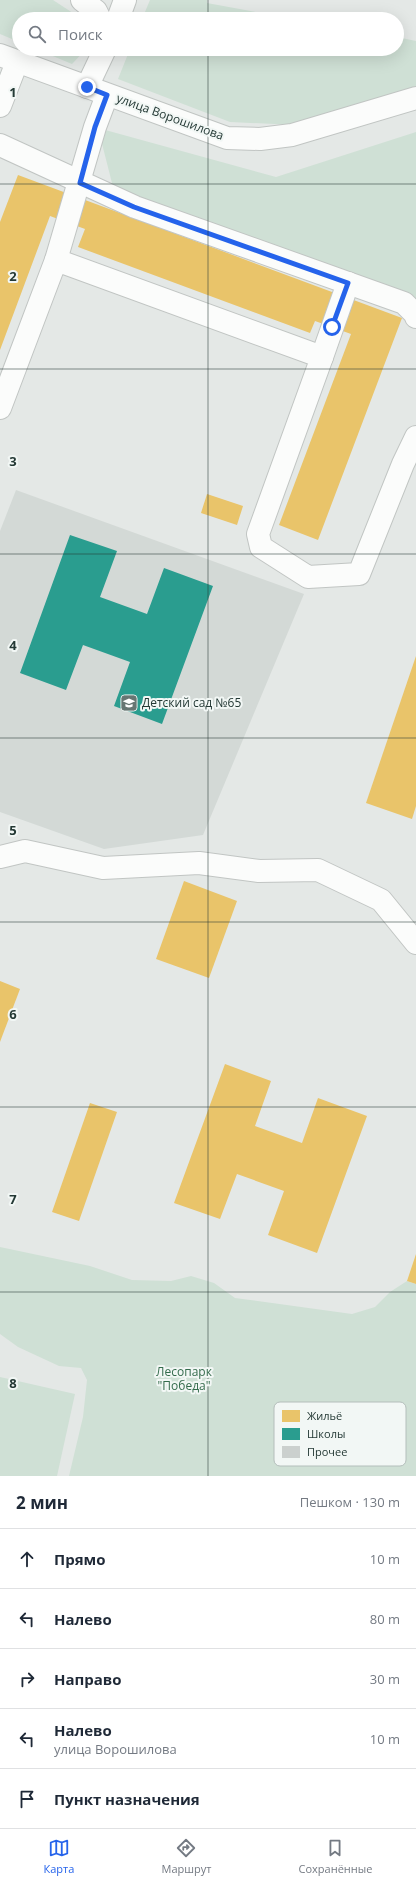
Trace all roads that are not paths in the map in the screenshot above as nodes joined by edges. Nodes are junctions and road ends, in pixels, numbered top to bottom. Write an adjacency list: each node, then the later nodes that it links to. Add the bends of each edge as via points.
1 (82, 0): 3 (street)
2 (125, 0): 4 (street)
3 (96, 12)
4 (121, 12)
5 (104, 56): 7 (street)
6 (8, 59): 7 (street, улица Ворошилова); 9 (street)
7 (97, 91): 8 (street, улица Ворошилова, via 227,138 260,139 292,135); 11 (street, via 95,127)
8 (416, 98)
9 (0, 106)
10 (0, 145): 11 (street)
11 (80, 183): 12 (street); 13 (street, via 134,207)
12 (56, 260): 15 (street); 16 (street)
13 (348, 283): 14 (street, via 404,304); 15 (street)
14 (416, 317)
15 (322, 357): 17 (street, via 258,534 261,547 308,577 359,574)
16 (0, 408)
17 (416, 437)
18 (0, 843): 19 (street)
19 (25, 851): 20 (street); 21 (street, via 103,868 199,863 258,870 318,870 381,900)
20 (0, 857)
21 (416, 943)

